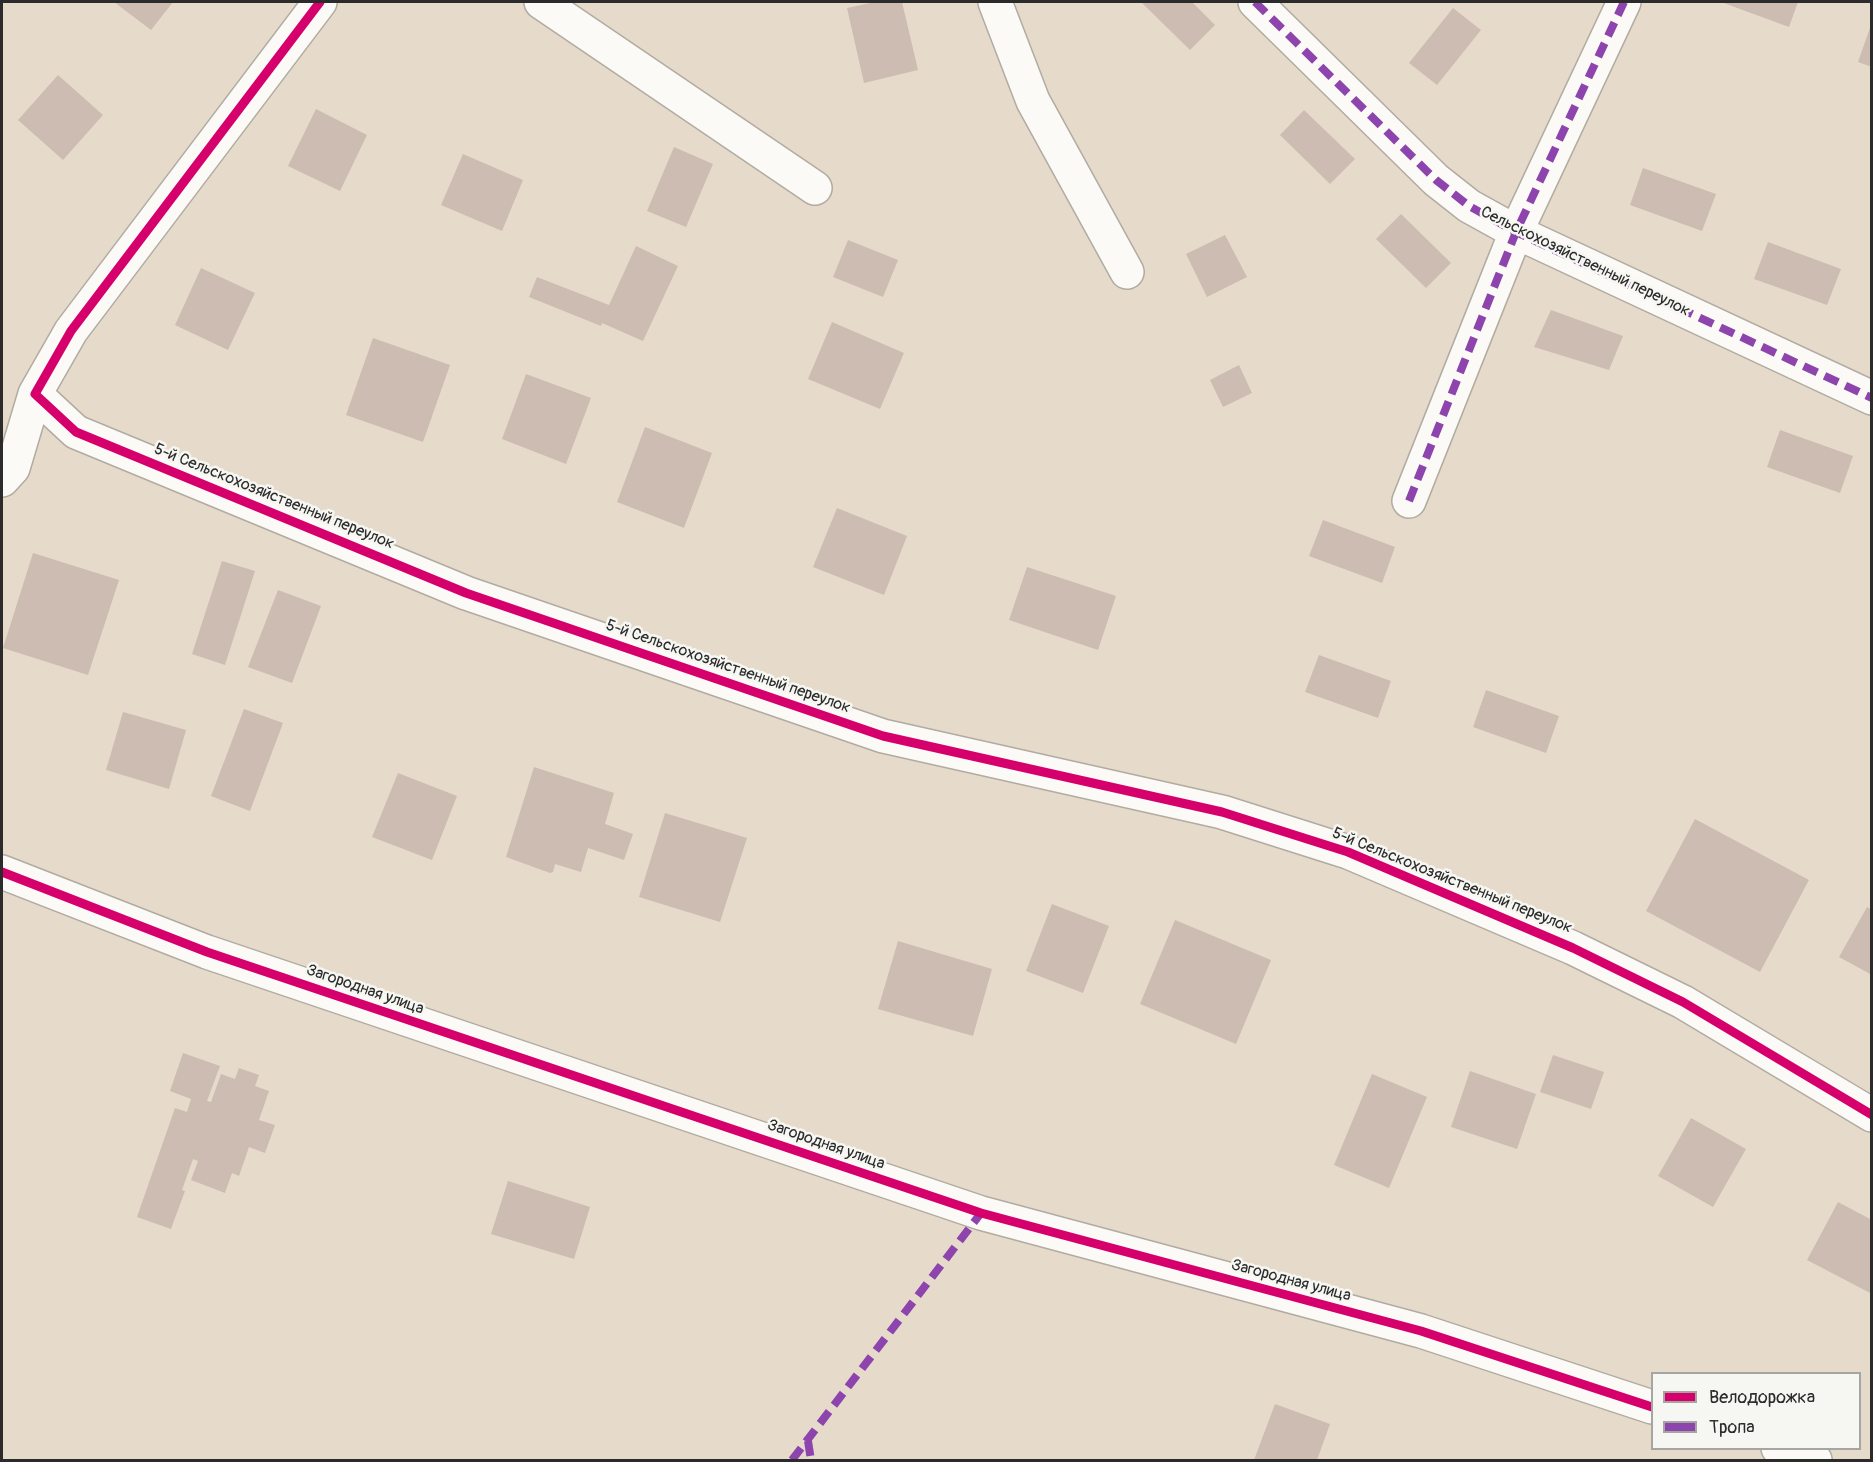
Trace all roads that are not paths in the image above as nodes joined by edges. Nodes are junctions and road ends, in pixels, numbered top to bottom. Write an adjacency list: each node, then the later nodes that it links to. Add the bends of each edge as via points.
1 (320, 2): 9 (street, via 71,331)
2 (541, 2): 6 (street)
3 (995, 2): 8 (street, via 1033,101)
4 (1255, 2): 7 (street, Сельскохозяйственный переулок, via 1436,180 1469,206)
5 (1624, 2): 7 (street)
6 (815, 188)
7 (1516, 232): 10 (street, Сельскохозяйственный переулок); 12 (street)
8 (1128, 272)
9 (35, 394): 11 (street, via 12,468); 14 (street, 5-й Сельскохозяйственный переулок, via 76,432 466,593 883,736 1222,812 1348,852 1573,948 1683,1002)
10 (1872, 398)
11 (2, 480)
12 (1409, 501)
13 (2, 872): 15 (street, Загородная улица, via 207,952 981,1213 1422,1331)
14 (1872, 1115)
15 (1651, 1406)
16 (1781, 1450): 17 (street)
17 (1815, 1461)

